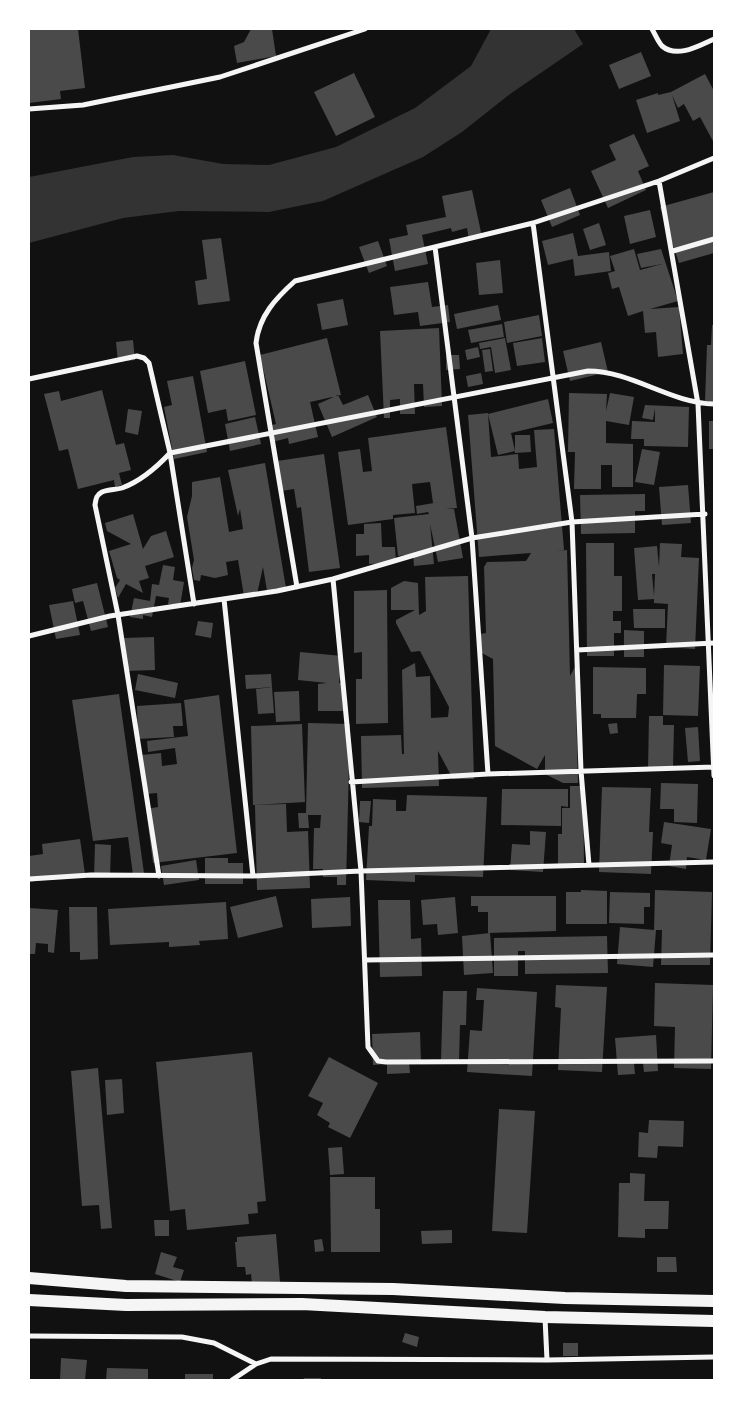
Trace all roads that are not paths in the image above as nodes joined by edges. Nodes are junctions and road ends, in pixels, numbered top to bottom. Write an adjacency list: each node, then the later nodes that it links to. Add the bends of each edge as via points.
1 (365, 29): 4 (street, via 220,78 84,105)
2 (652, 29): 3 (street, via 662,45 670,50 686,51)
3 (714, 39)
4 (29, 109)
5 (714, 158): 6 (street)
6 (660, 181): 7 (street); 10 (street)
7 (533, 223): 9 (street); 12 (street)
8 (714, 239): 10 (street)
9 (435, 247): 13 (street); 16 (street, via 295,281 276,299 258,330 256,343)
10 (673, 251): 14 (street)
11 (29, 378): 17 (street, via 126,357 144,358 148,363)
12 (552, 378): 13 (street); 14 (street, via 588,370 605,372); 19 (street)
13 (454, 397): 16 (street); 20 (street)
14 (698, 404): 15 (street); 18 (street)
15 (714, 404)
16 (271, 433): 17 (street); 22 (street)
17 (170, 453): 24 (street); 25 (street, via 133,483 102,492 96,497)
18 (705, 514): 19 (street); 27 (street)
19 (572, 522): 20 (street); 29 (street)
20 (472, 538): 21 (street); 32 (street)
21 (334, 579): 22 (street); 34 (street)
22 (297, 587): 23 (street)
23 (224, 599): 24 (street); 39 (street)
24 (194, 604): 25 (street)
25 (118, 615): 26 (street); 38 (street)
26 (29, 636)
27 (708, 643): 28 (street); 29 (street); 30 (street)
28 (714, 643)
29 (577, 650): 31 (street)
30 (714, 767): 31 (street); 33 (street)
31 (581, 771): 32 (street); 36 (street)
32 (488, 774): 34 (street)
33 (714, 776)
34 (351, 782): 37 (street)
35 (714, 862): 36 (street)
36 (589, 865): 37 (street)
37 (361, 871): 39 (street); 42 (street)
38 (159, 876): 39 (street); 40 (street)
39 (253, 876)
40 (29, 879)
41 (714, 955): 42 (street)
42 (365, 960): 43 (street, via 368,1047 378,1061)
43 (714, 1061)
44 (29, 1278): 46 (main road, via 126,1286 383,1289)
45 (29, 1300): 47 (main road, via 126,1305 302,1304)
46 (714, 1301)
47 (545, 1317): 48 (main road); 51 (street)
48 (714, 1321)
49 (29, 1336): 52 (street, via 182,1337 214,1343)
50 (714, 1357): 51 (street)
51 (547, 1360): 52 (street, via 271,1359)
52 (256, 1364): 53 (street)
53 (232, 1380)

